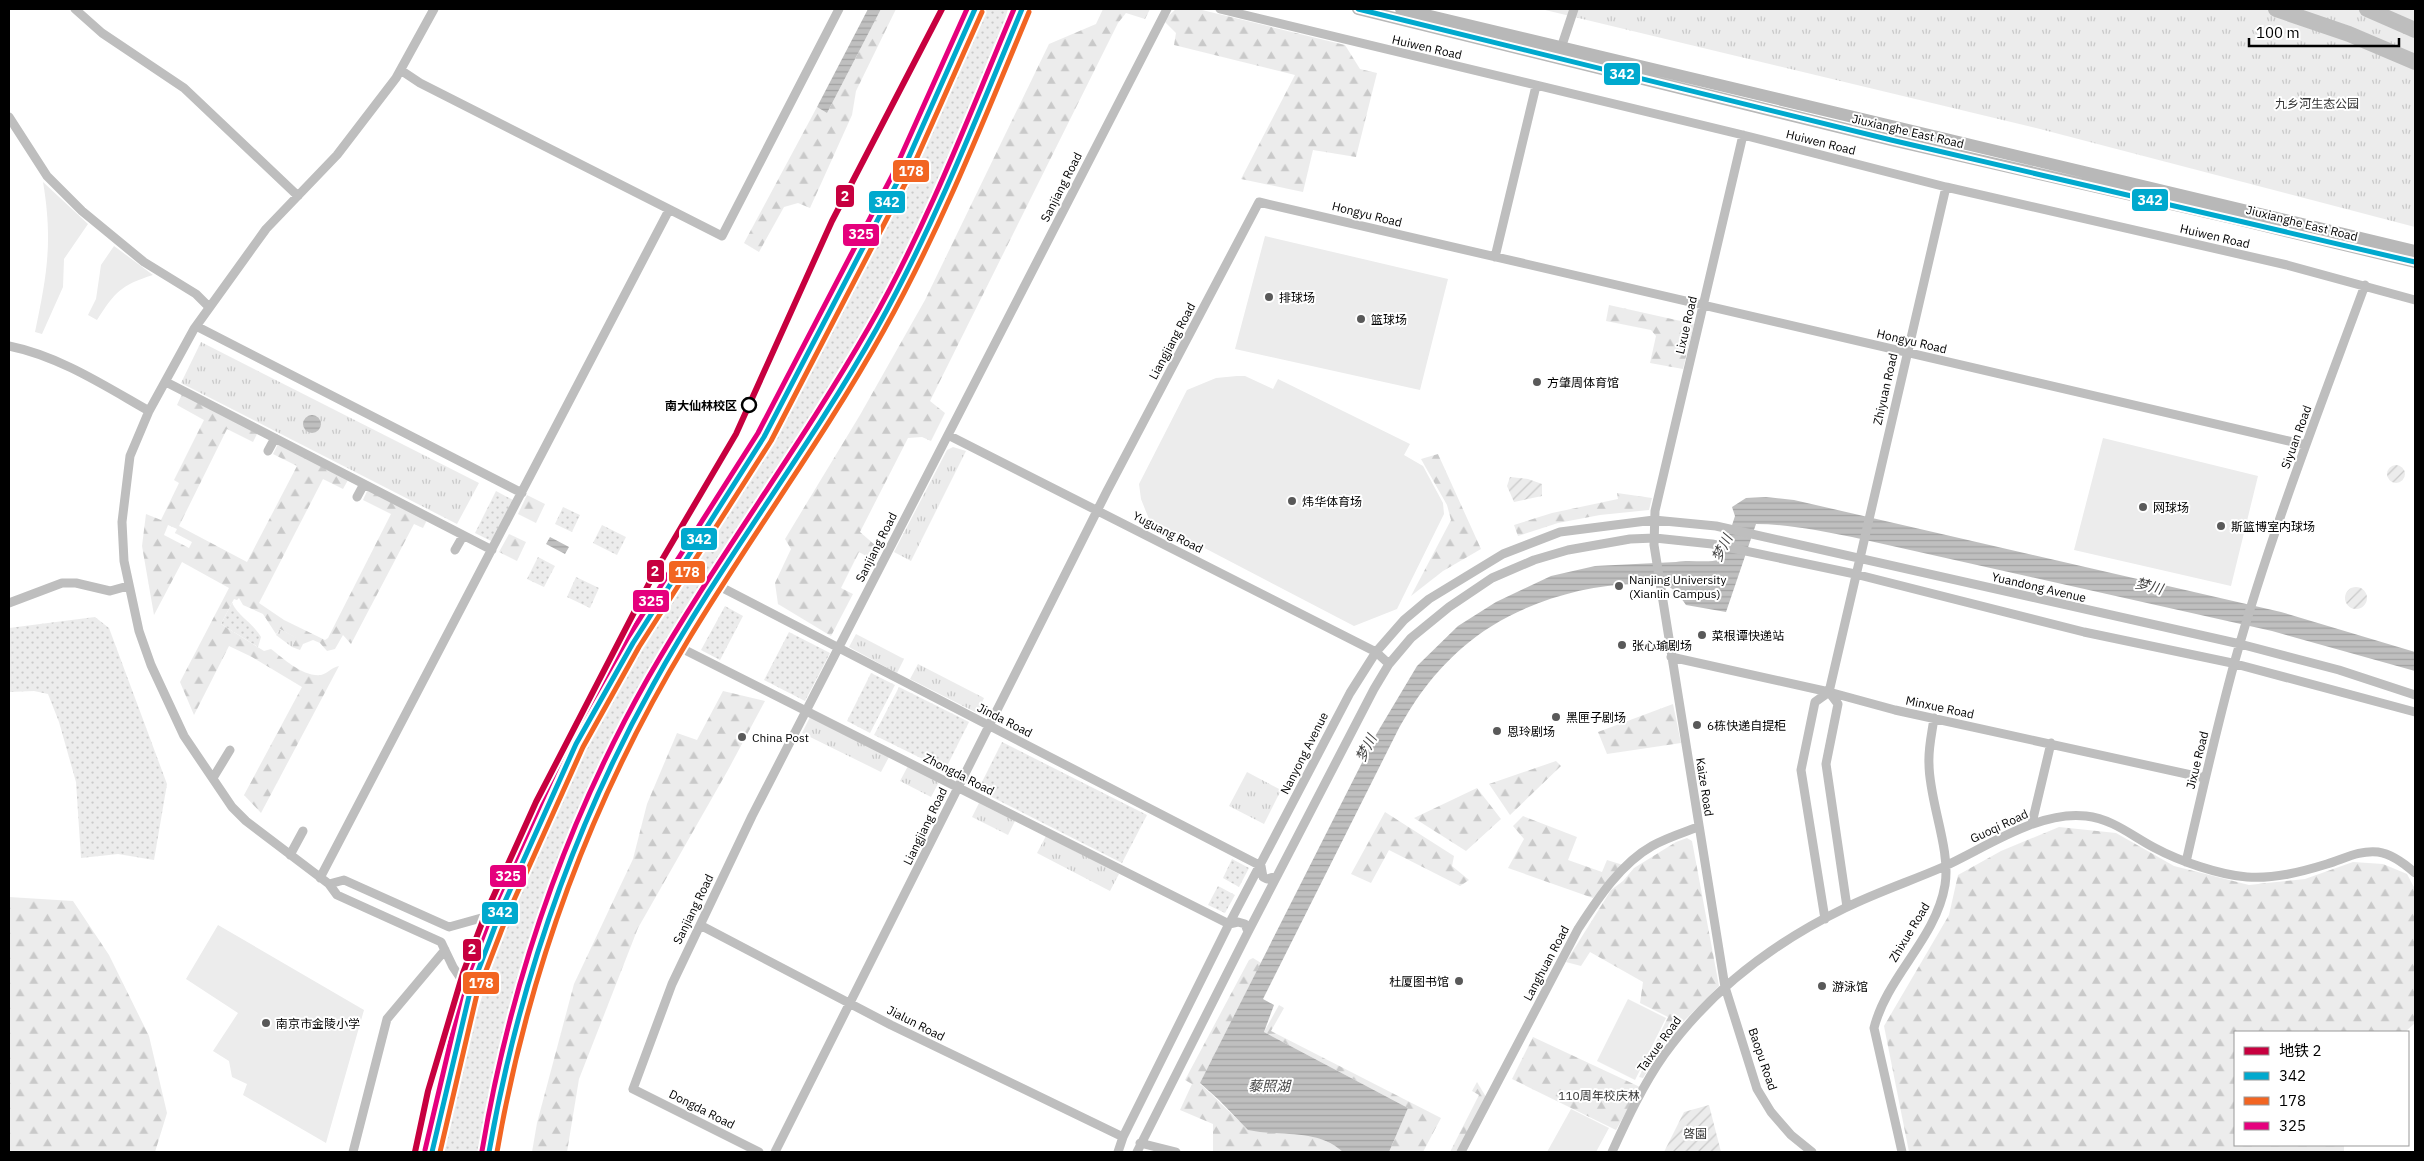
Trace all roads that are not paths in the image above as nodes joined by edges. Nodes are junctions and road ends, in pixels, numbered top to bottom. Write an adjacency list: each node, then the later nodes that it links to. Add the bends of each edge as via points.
1 (75, 9): 21 (street, via 102,32 184,88)
2 (434, 9): 16 (street)
3 (839, 9): 23 (street, via 722,236)
4 (975, 9): 87 (main road, via 903,171 816,341 764,437 638,635 576,744)
5 (1022, 9): 53 (main road, via 928,231 876,329 807,443)
6 (1167, 9): 36 (street, Sanjiang Road)
7 (1220, 9): 17 (street, Huiwen Road)
8 (1358, 9): 26 (main road, Jiuxianghe East Road, via 1891,140)
9 (1401, 9): 14 (main road, Jiuxianghe East Road)
10 (1574, 9): 14 (street)
11 (2276, 9): 15 (highway, via 2349,34)
12 (2366, 9): 13 (highway)
13 (2415, 30)
14 (1561, 48): 24 (main road, Jiuxianghe East Road)
15 (2415, 62)
16 (402, 70): 21 (street, via 337,155); 23 (street, via 429,87)
17 (1536, 86): 19 (street, Huiwen Road); 25 (street)
18 (9, 116): 30 (street, via 47,176 82,211 144,262 196,294)
19 (1743, 135): 20 (street, Huiwen Road); 29 (street, Lixue Road)
20 (1946, 187): 27 (street, Huiwen Road); 33 (street, Zhiyuan Road)
21 (298, 196): 30 (street, via 266,229)
22 (1259, 202): 25 (street, Hongyu Road); 43 (street, Liangjiang Road)
23 (669, 210): 41 (street)
24 (2415, 251)
25 (1495, 257): 29 (street, Hongyu Road)
26 (2415, 262)
27 (2365, 285): 28 (street, Huiwen Road); 38 (street, Siyuan Road)
28 (2415, 300)
29 (1704, 306): 33 (street, Hongyu Road); 44 (street, Lixue Road)
30 (209, 308): 31 (street)
31 (196, 326): 34 (street); 41 (street)
32 (9, 346): 35 (street, via 31,351)
33 (1907, 352): 38 (street, Hongyu Road); 50 (street, Zhiyuan Road)
34 (166, 382): 35 (street); 37 (street)
35 (149, 411): 54 (street, via 130,456 122,522)
36 (948, 434): 43 (street, Yuguang Road); 59 (street, Sanjiang Road)
37 (275, 438): 39 (street); 40 (street)
38 (2306, 445): 56 (street, Siyuan Road)
39 (268, 451)
40 (364, 484): 42 (street); 45 (street)
41 (522, 493): 48 (street)
42 (357, 497)
43 (1098, 511): 60 (street, Yuguang Road); 69 (street, Liangjiang Road)
44 (1654, 520): 46 (street, Lixue Road); 49 (street, Nanyong Avenue, via 1560,532); 50 (street, Yuandong Avenue, via 1716,526)
45 (463, 536): 47 (street); 48 (street)
46 (1654, 541): 51 (street, via 1630,539 1568,550); 52 (street, via 1712,544); 61 (street, Kaize Road)
47 (455, 550)
48 (492, 550): 84 (street)
49 (1503, 554): 51 (street); 60 (street, Nanyong Avenue, via 1429,599 1404,620)
50 (1859, 558): 52 (street, Zhiyuan Road); 57 (street, Yuandong Avenue)
51 (1511, 570): 62 (street, via 1492,578 1450,607 1412,638)
52 (1855, 574): 63 (street, via 2084,632); 64 (street, Zhiyuan Road)
53 (715, 584): 58 (main road); 59 (street, Jinda Road)
54 (128, 586): 55 (street, via 110,590 62,583); 72 (street, via 151,665 184,736)
55 (9, 602)
56 (2243, 634): 57 (street, Jixue Road)
57 (2240, 644): 63 (street, Jixue Road); 65 (street, Yuandong Avenue, via 2339,670)
58 (677, 646): 66 (street, Zhongda Road); 101 (main road, via 616,757 548,921 500,1092)
59 (838, 648): 66 (street, Sanjiang Road); 69 (street, Jinda Road)
60 (1376, 652): 62 (street, Yuguang Road); 80 (street, Nanyong Avenue, via 1350,693)
61 (1671, 657): 64 (street, Minxue Road); 76 (street, Kaize Road)
62 (1389, 664): 83 (street)
63 (2234, 664): 67 (street); 73 (street, Jixue Road)
64 (1829, 692): 68 (street, Minxue Road); 86 (street, via 1838,704 1826,764); 88 (street, via 1815,702 1801,770)
65 (2415, 695)
66 (806, 711): 74 (street, Zhongda Road); 90 (street, Sanjiang Road)
67 (2415, 712)
68 (1934, 718): 70 (street, Minxue Road); 81 (street, Zhixue Road, via 1929,764)
69 (989, 726): 74 (street, Liangjiang Road); 80 (street, Jinda Road)
70 (2051, 743): 73 (street, Minxue Road); 75 (street)
71 (230, 750): 72 (street)
72 (212, 778): 78 (street, via 246,821)
73 (2205, 778): 79 (street, Jixue Road)
74 (958, 788): 89 (street, Zhongda Road); 95 (street, Liangjiang Road)
75 (2032, 823): 79 (street, Guoqi Road, via 2085,815 2115,823 2155,848); 81 (street, Guoqi Road)
76 (1698, 827): 93 (street, Kaize Road); 107 (street, Langhuan Road, via 1650,847 1620,873 1594,904)
77 (303, 831): 78 (street)
78 (290, 855): 84 (street)
79 (2186, 862): 82 (street, Guoqi Road, via 2245,877 2278,877 2329,864 2353,854 2379,852 2402,862)
80 (1261, 866): 83 (street, Jinda Road, via 1263,877); 89 (street, Nanyong Avenue)
81 (1945, 866): 86 (street, Guoqi Road); 110 (street, Zhixue Road, via 1939,909 1891,988 1874,1028)
82 (2415, 873)
83 (1277, 876): 91 (street)
84 (320, 878): 85 (street)
85 (329, 884): 87 (street, via 344,880 449,927 492,915); 92 (street, via 337,895 441,942)
86 (1847, 907): 88 (street, Guoqi Road)
87 (502, 908): 94 (main road)
88 (1825, 919): 93 (street, Guoqi Road, via 1761,958)
89 (1230, 924): 91 (street, Zhongda Road, via 1246,924); 97 (street, Nanyong Avenue)
90 (700, 925): 95 (street, Jialun Road); 96 (street, Sanjiang Road, via 672,984)
91 (1248, 932): 98 (street)
92 (445, 950): 94 (street); 99 (street, via 387,1019)
93 (1725, 987): 108 (street, Taixue Road, via 1688,1024 1664,1055 1637,1099); 109 (street, Baopu Road, via 1758,1089 1771,1112)
94 (470, 992): 100 (main road)
95 (851, 1004): 97 (street, Jialun Road); 103 (street, Liangjiang Road)
96 (633, 1089): 102 (street, Dongda Road)
97 (1123, 1137): 104 (street, Nanyong Avenue)
98 (1140, 1143): 105 (street); 106 (street)
99 (353, 1152)
100 (432, 1152)
101 (489, 1152)
102 (759, 1152)
103 (775, 1152)
104 (1118, 1152)
105 (1137, 1152)
106 (1176, 1152)
107 (1461, 1152)
108 (1612, 1152)
109 (1812, 1152)
110 (1902, 1152)

